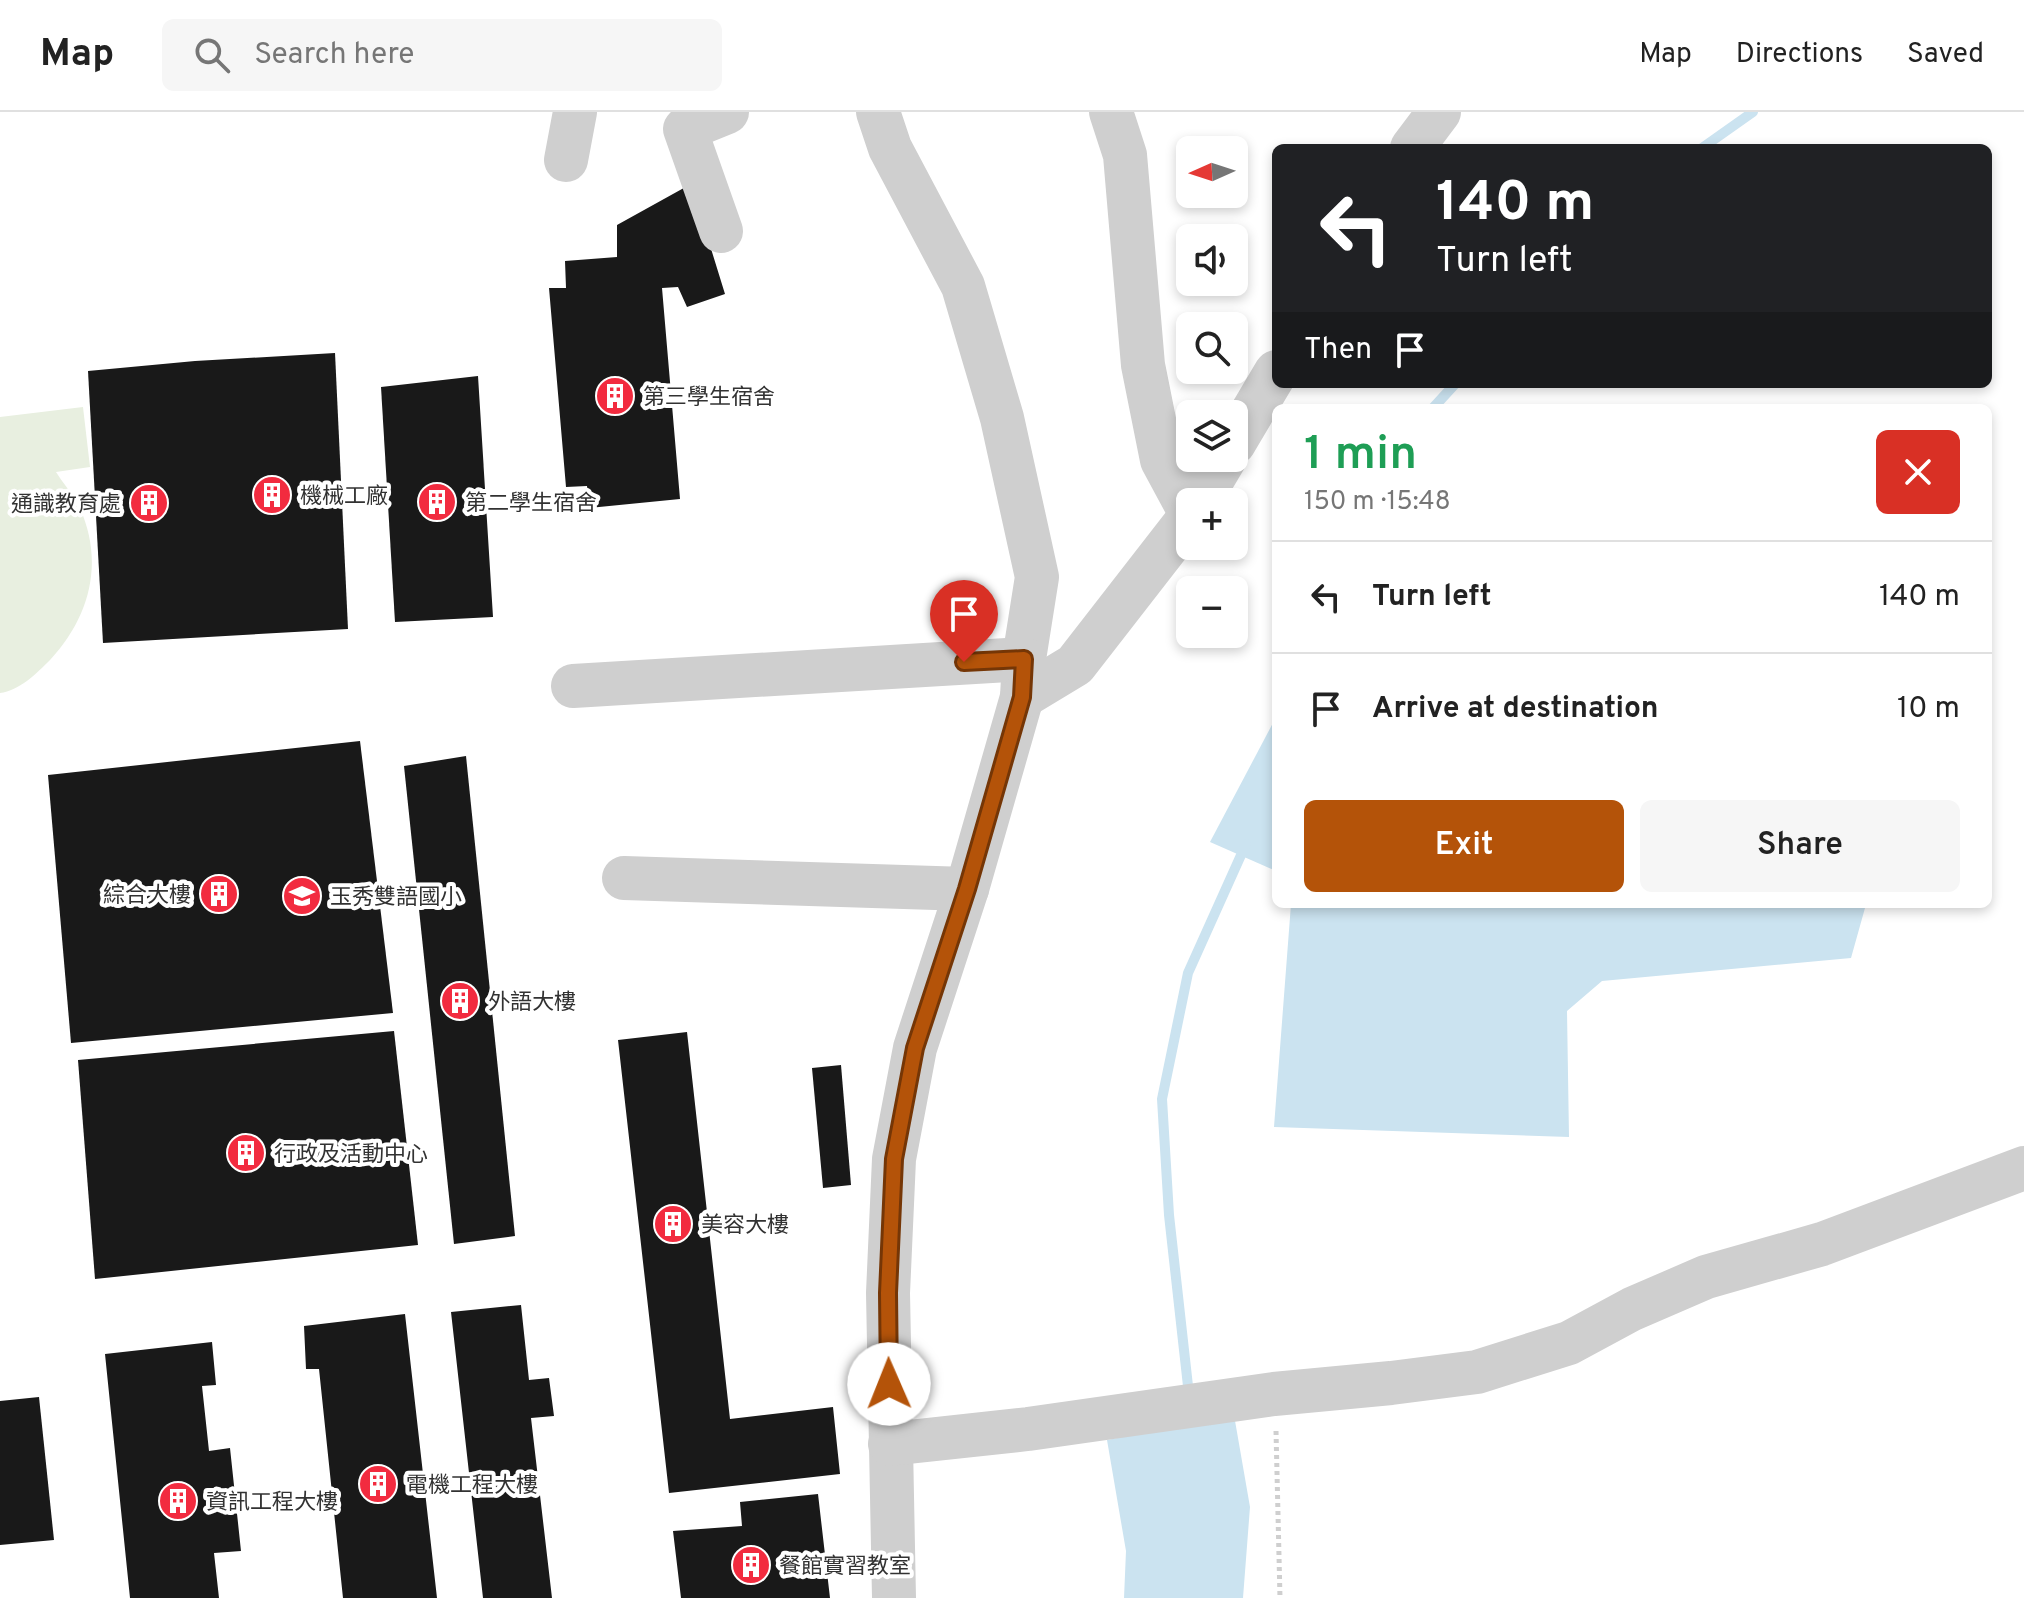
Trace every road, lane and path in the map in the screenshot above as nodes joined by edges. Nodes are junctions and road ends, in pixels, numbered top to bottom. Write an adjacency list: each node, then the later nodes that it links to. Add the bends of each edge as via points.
1 (575, 112): 5 (street)
2 (727, 112): 6 (street, via 685,129)
3 (878, 112): 11 (street, via 890,148 963,286 1002,418 1037,577)
4 (1111, 112): 9 (street, via 1125,155 1145,379 1162,460)
5 (566, 160)
6 (721, 231)
7 (1272, 379): 8 (street)
8 (1248, 419)
9 (1176, 488)
10 (1176, 533): 11 (street, via 1075,665)
11 (1023, 678): 12 (street); 14 (street)
12 (573, 686)
13 (624, 878): 14 (street)
14 (967, 889): 17 (street, via 915,1048 894,1159 888,1293)
15 (2024, 1168): 16 (street, via 1822,1244 1706,1277 1569,1343 1477,1372)
16 (1262, 1397): 17 (street); 19 (path)
17 (890, 1444): 18 (street)
18 (894, 1598)
19 (1280, 1598)

